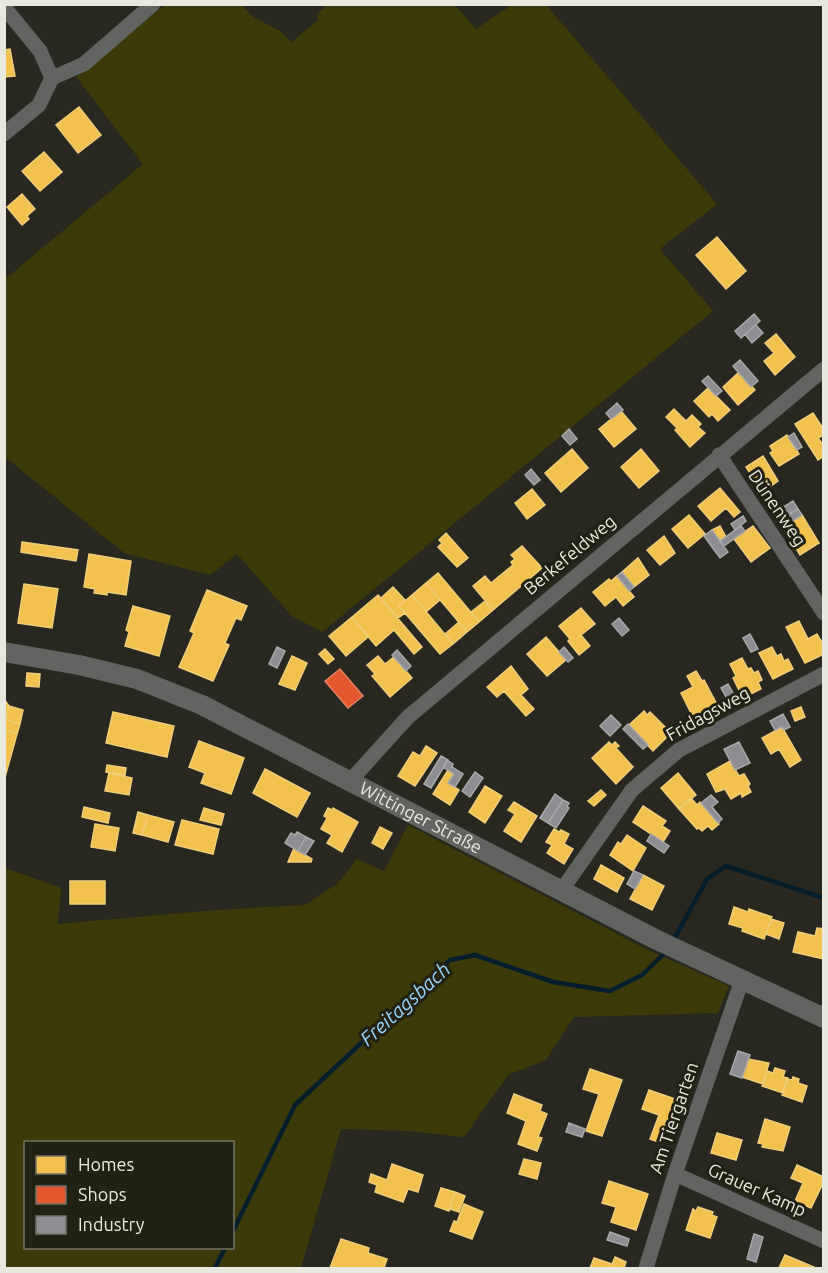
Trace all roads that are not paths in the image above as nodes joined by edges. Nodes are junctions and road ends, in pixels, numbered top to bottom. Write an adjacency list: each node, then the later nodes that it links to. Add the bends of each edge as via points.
1 (153, 4): 3 (street, via 84,64)
2 (4, 7): 3 (street, via 40,51)
3 (52, 78): 4 (street, via 39,105)
4 (4, 134)
5 (824, 369): 6 (street, Berkefeldweg)
6 (719, 455): 7 (street, Dünenweg); 10 (street, Berkefeldweg, via 408,717)
7 (824, 613)
8 (4, 652): 10 (main road, Wittinger Straße, via 136,679 202,705)
9 (824, 674): 11 (street, Fridagsweg, via 679,750 632,790)
10 (351, 780): 11 (main road, Wittinger Straße)
11 (561, 891): 12 (main road, Wittinger Straße)
12 (742, 980): 13 (main road, Wittinger Straße); 14 (street, Am Tiergarten)
13 (824, 1018)
14 (675, 1174): 15 (street, Grauer Kamp); 16 (street, Am Tiergarten)
15 (824, 1241)
16 (646, 1269)

